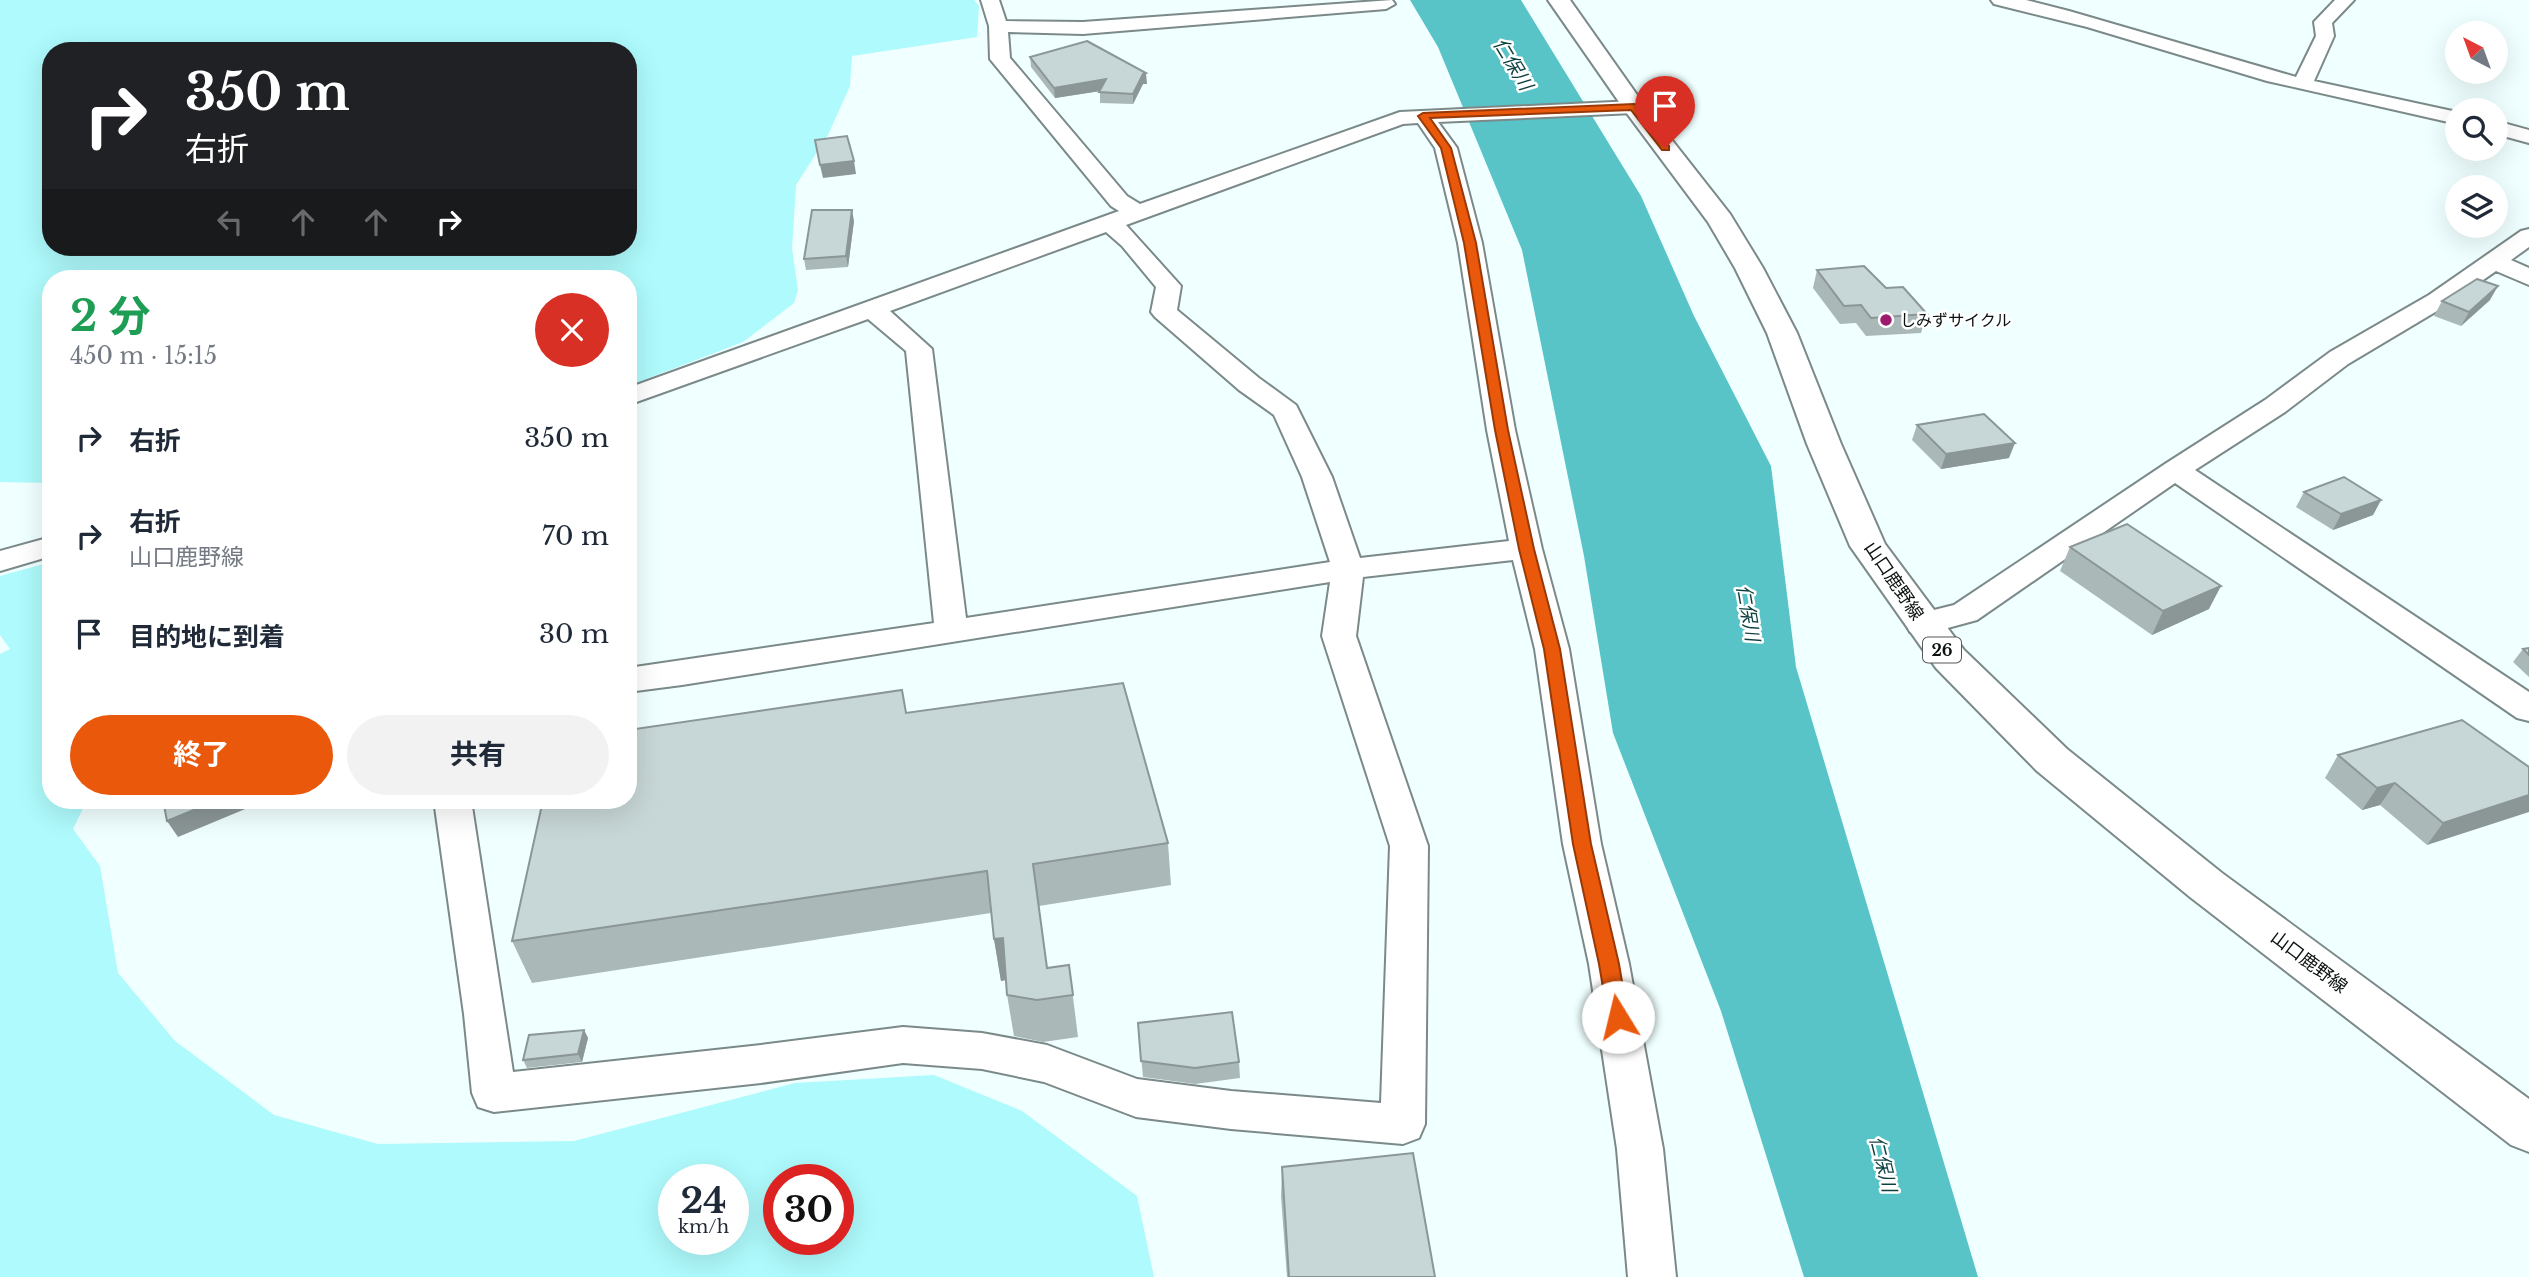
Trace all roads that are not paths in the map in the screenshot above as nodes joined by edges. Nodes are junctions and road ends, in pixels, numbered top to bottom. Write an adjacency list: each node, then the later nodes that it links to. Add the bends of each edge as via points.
1 (990, 0): 7 (street)
2 (1559, 0): 10 (main road, 山口鹿野線 / 26)
3 (2000, 0): 8 (street)
4 (2345, 0): 9 (street, via 2323,22 2325,36)
5 (1386, 4): 7 (street, via 1083,28)
6 (2121, 10): 8 (street)
7 (998, 26): 15 (street, via 1000,59 1012,76 1119,201)
8 (2128, 32): 9 (street)
9 (2302, 84): 11 (street)
10 (1621, 108): 12 (street); 27 (main road, 山口鹿野線 / 26, via 1720,220 1749,268 1782,333 1868,546)
11 (2445, 115)
12 (1428, 116): 15 (street, via 1373,126); 24 (street, via 1446,148 1470,243)
13 (2508, 131): 14 (street)
14 (2529, 137)
15 (1136, 212): 16 (street)
16 (1108, 222): 20 (street); 26 (street, via 1170,286 1164,313 1286,411 1317,477)
17 (2529, 236): 18 (street)
18 (2495, 261): 19 (street); 22 (street, via 2339,358 2275,406)
19 (2529, 278)
20 (873, 310): 21 (street); 28 (street, via 919,349)
21 (637, 394)
22 (2175, 470): 27 (street, via 1965,613); 30 (street)
23 (42, 549): 25 (street)
24 (1526, 549): 26 (street); 33 (street, via 1552,649 1582,844 1609,964 1640,1149)
25 (0, 561)
26 (1348, 569): 28 (street); 31 (street, via 1339,636 1409,846 1403,1124 1136,1098 1047,1065 982,1051 903,1045 494,1093)
27 (1922, 624): 32 (main road, 山口鹿野線 / 26, via 1950,659 2052,761 2206,885)
28 (951, 632): 29 (street)
29 (637, 679)
30 (2529, 709)
31 (453, 809)
32 (2529, 1129)
33 (1652, 1277)

